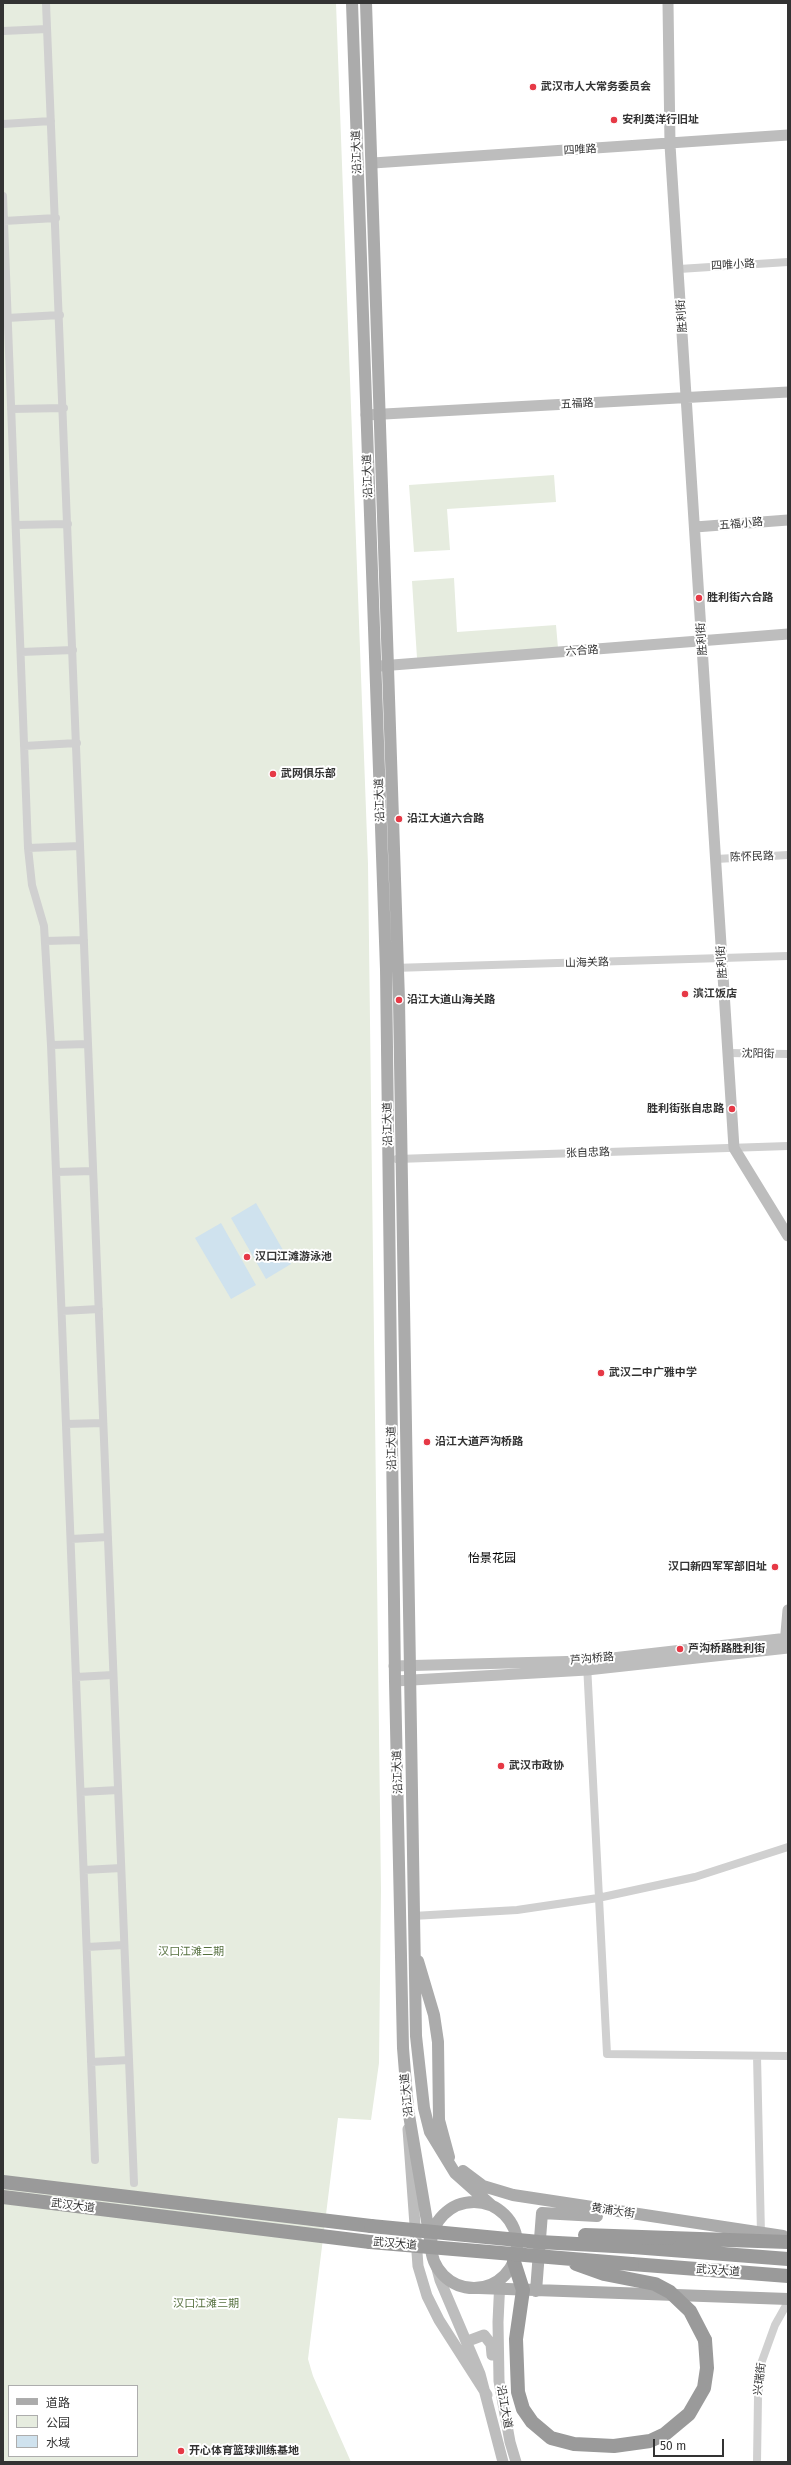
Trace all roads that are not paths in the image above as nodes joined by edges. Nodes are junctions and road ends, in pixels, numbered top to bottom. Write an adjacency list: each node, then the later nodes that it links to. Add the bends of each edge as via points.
1 (46, 3): 5 (street)
2 (352, 3): 23 (main road, 沿江大道)
3 (366, 3): 11 (main road, 沿江大道)
4 (668, 3): 10 (street, 胜利街)
5 (47, 29): 6 (street); 7 (street)
6 (3, 31)
7 (52, 122): 8 (street); 13 (street)
8 (3, 124)
9 (788, 135): 10 (street, 四唯路)
10 (670, 145): 11 (street, 四唯路); 16 (street, 胜利街)
11 (372, 163): 24 (main road, 沿江大道)
12 (3, 196): 14 (street)
13 (56, 218): 14 (street); 17 (street)
14 (4, 221): 18 (street)
15 (788, 262): 16 (street, 四唯小路)
16 (678, 269): 20 (street, 胜利街)
17 (60, 315): 18 (street); 21 (street)
18 (7, 318): 22 (street)
19 (788, 392): 20 (street, 五福路)
20 (687, 398): 24 (street, 五福路); 28 (street, 胜利街)
21 (64, 408): 22 (street); 26 (street)
22 (11, 409): 27 (street)
23 (366, 415): 24 (street, 五福路); 33 (main road, 沿江大道)
24 (381, 415): 34 (main road, 沿江大道)
25 (788, 520): 28 (street, 五福小路)
26 (68, 524): 27 (street); 31 (street)
27 (16, 525): 32 (street)
28 (695, 527): 30 (street, 胜利街)
29 (788, 634): 30 (street, 六合路)
30 (702, 642): 34 (street, 六合路); 40 (street, 胜利街)
31 (73, 650): 32 (street); 35 (street)
32 (21, 652): 36 (street)
33 (375, 666): 34 (street, 六合路); 45 (main road, 沿江大道)
34 (388, 666): 45 (main road, 沿江大道)
35 (77, 744): 36 (street); 37 (street)
36 (24, 746): 38 (street)
37 (80, 846): 38 (street); 41 (street)
38 (28, 848): 42 (street, via 30,874 44,926)
39 (788, 855): 40 (street, 陈怀民路)
40 (716, 858): 44 (street, 胜利街)
41 (84, 940): 42 (street); 46 (street)
42 (45, 941): 47 (street)
43 (788, 956): 44 (street, 山海关路)
44 (722, 959): 45 (street, 山海关路); 48 (street, 胜利街)
45 (392, 968): 52 (main road, 沿江大道); 53 (main road, 沿江大道)
46 (88, 1044): 47 (street); 54 (street)
47 (51, 1045): 55 (street)
48 (728, 1053): 49 (street, 沈阳街); 51 (street, 胜利街)
49 (788, 1054)
50 (788, 1146): 51 (street, 张自忠路)
51 (734, 1148): 52 (street, 张自忠路); 56 (street, 胜利街)
52 (402, 1159): 53 (street, 张自忠路); 67 (main road, 沿江大道)
53 (389, 1160): 66 (main road, 沿江大道)
54 (93, 1171): 55 (street); 57 (street)
55 (56, 1172): 58 (street)
56 (788, 1236)
57 (99, 1309): 58 (street); 59 (street)
58 (62, 1310): 60 (street)
59 (103, 1423): 60 (street); 61 (street)
60 (66, 1424): 62 (street)
61 (108, 1537): 62 (street); 68 (street)
62 (71, 1539): 69 (street)
63 (788, 1610): 64 (street)
64 (786, 1643): 65 (street, 芦沟桥路)
65 (587, 1665): 67 (street, 芦沟桥路); 71 (street, 芦沟桥路); 77 (street)
66 (394, 1666): 67 (street, 芦沟桥路); 70 (main road, 沿江大道)
67 (409, 1666): 71 (main road, 沿江大道)
68 (114, 1675): 69 (street); 72 (street)
69 (76, 1677): 73 (street)
70 (395, 1681): 71 (street, 芦沟桥路); 86 (main road, 沿江大道, via 403,2048)
71 (410, 1681): 78 (main road, 沿江大道)
72 (118, 1790): 73 (street); 75 (street)
73 (81, 1792): 76 (street)
74 (788, 1848): 77 (street, via 695,1877)
75 (121, 1868): 76 (street); 79 (street)
76 (84, 1870): 81 (street)
77 (598, 1898): 78 (street, via 517,1910); 82 (street, via 606,2054)
78 (413, 1916): 80 (main road, 沿江大道)
79 (124, 1945): 81 (street); 84 (street)
80 (414, 1946): 87 (main road, via 434,2016 438,2042 439,2120); 89 (main road, 沿江大道, via 416,2036 424,2108 427,2124 435,2142)
81 (87, 1947): 85 (street)
82 (757, 2056): 83 (street); 95 (street)
83 (788, 2056)
84 (129, 2060): 85 (street); 91 (street)
85 (91, 2062): 88 (street)
86 (408, 2109): 99 (main road, 沿江大道); 110 (street, via 409,2163 418,2266 427,2296 439,2320)
87 (449, 2158): 89 (main road); 94 (main road, 黄浦大街, via 477,2183 495,2191)
88 (95, 2160)
89 (455, 2173): 93 (main road, 沿江大道)
90 (3, 2182): 97 (highway, 武汉大道, bridge, via 372,2226)
91 (134, 2182)
92 (3, 2197): 100 (highway, 武汉大道, bridge, via 370,2242)
93 (491, 2205): 99 (main road, via 469,2202 455,2206 438,2221); 102 (main road, via 504,2213 513,2225 517,2239)
94 (626, 2213): 95 (main road, 黄浦大街); 106 (main road, via 609,2217 542,2213)
95 (761, 2234): 96 (main road, 黄浦大街)
96 (788, 2237)
97 (539, 2242): 98 (highway, bridge, via 575,2234); 101 (highway, 武汉大道, bridge)
98 (788, 2242)
99 (431, 2243): 103 (main road)
100 (557, 2258): 104 (highway, 武汉大道, bridge); 106 (highway, bridge, via 604,2274 655,2284 680,2300 696,2320 705,2340 707,2368 704,2388 689,2414 665,2434 650,2441 614,2446 574,2444 551,2438 532,2422 523,2409 518,2392 516,2339)
101 (788, 2259)
102 (514, 2262): 105 (main road); 106 (highway)
103 (436, 2264): 105 (main road, via 451,2281 464,2287 480,2288); 108 (street, via 440,2280)
104 (788, 2276)
105 (500, 2284): 106 (main road); 109 (street, 沿江大道)
106 (530, 2290): 107 (main road)
107 (788, 2301): 113 (street, 兴瑞街, via 771,2334 762,2361 758,2397)
108 (468, 2342): 109 (street, via 480,2335 488,2338 492,2346 491,2369); 110 (street)
109 (499, 2381): 112 (street, 沿江大道)
110 (487, 2395): 111 (street, 沿江大道)
111 (503, 2462)
112 (516, 2462)
113 (757, 2462)

